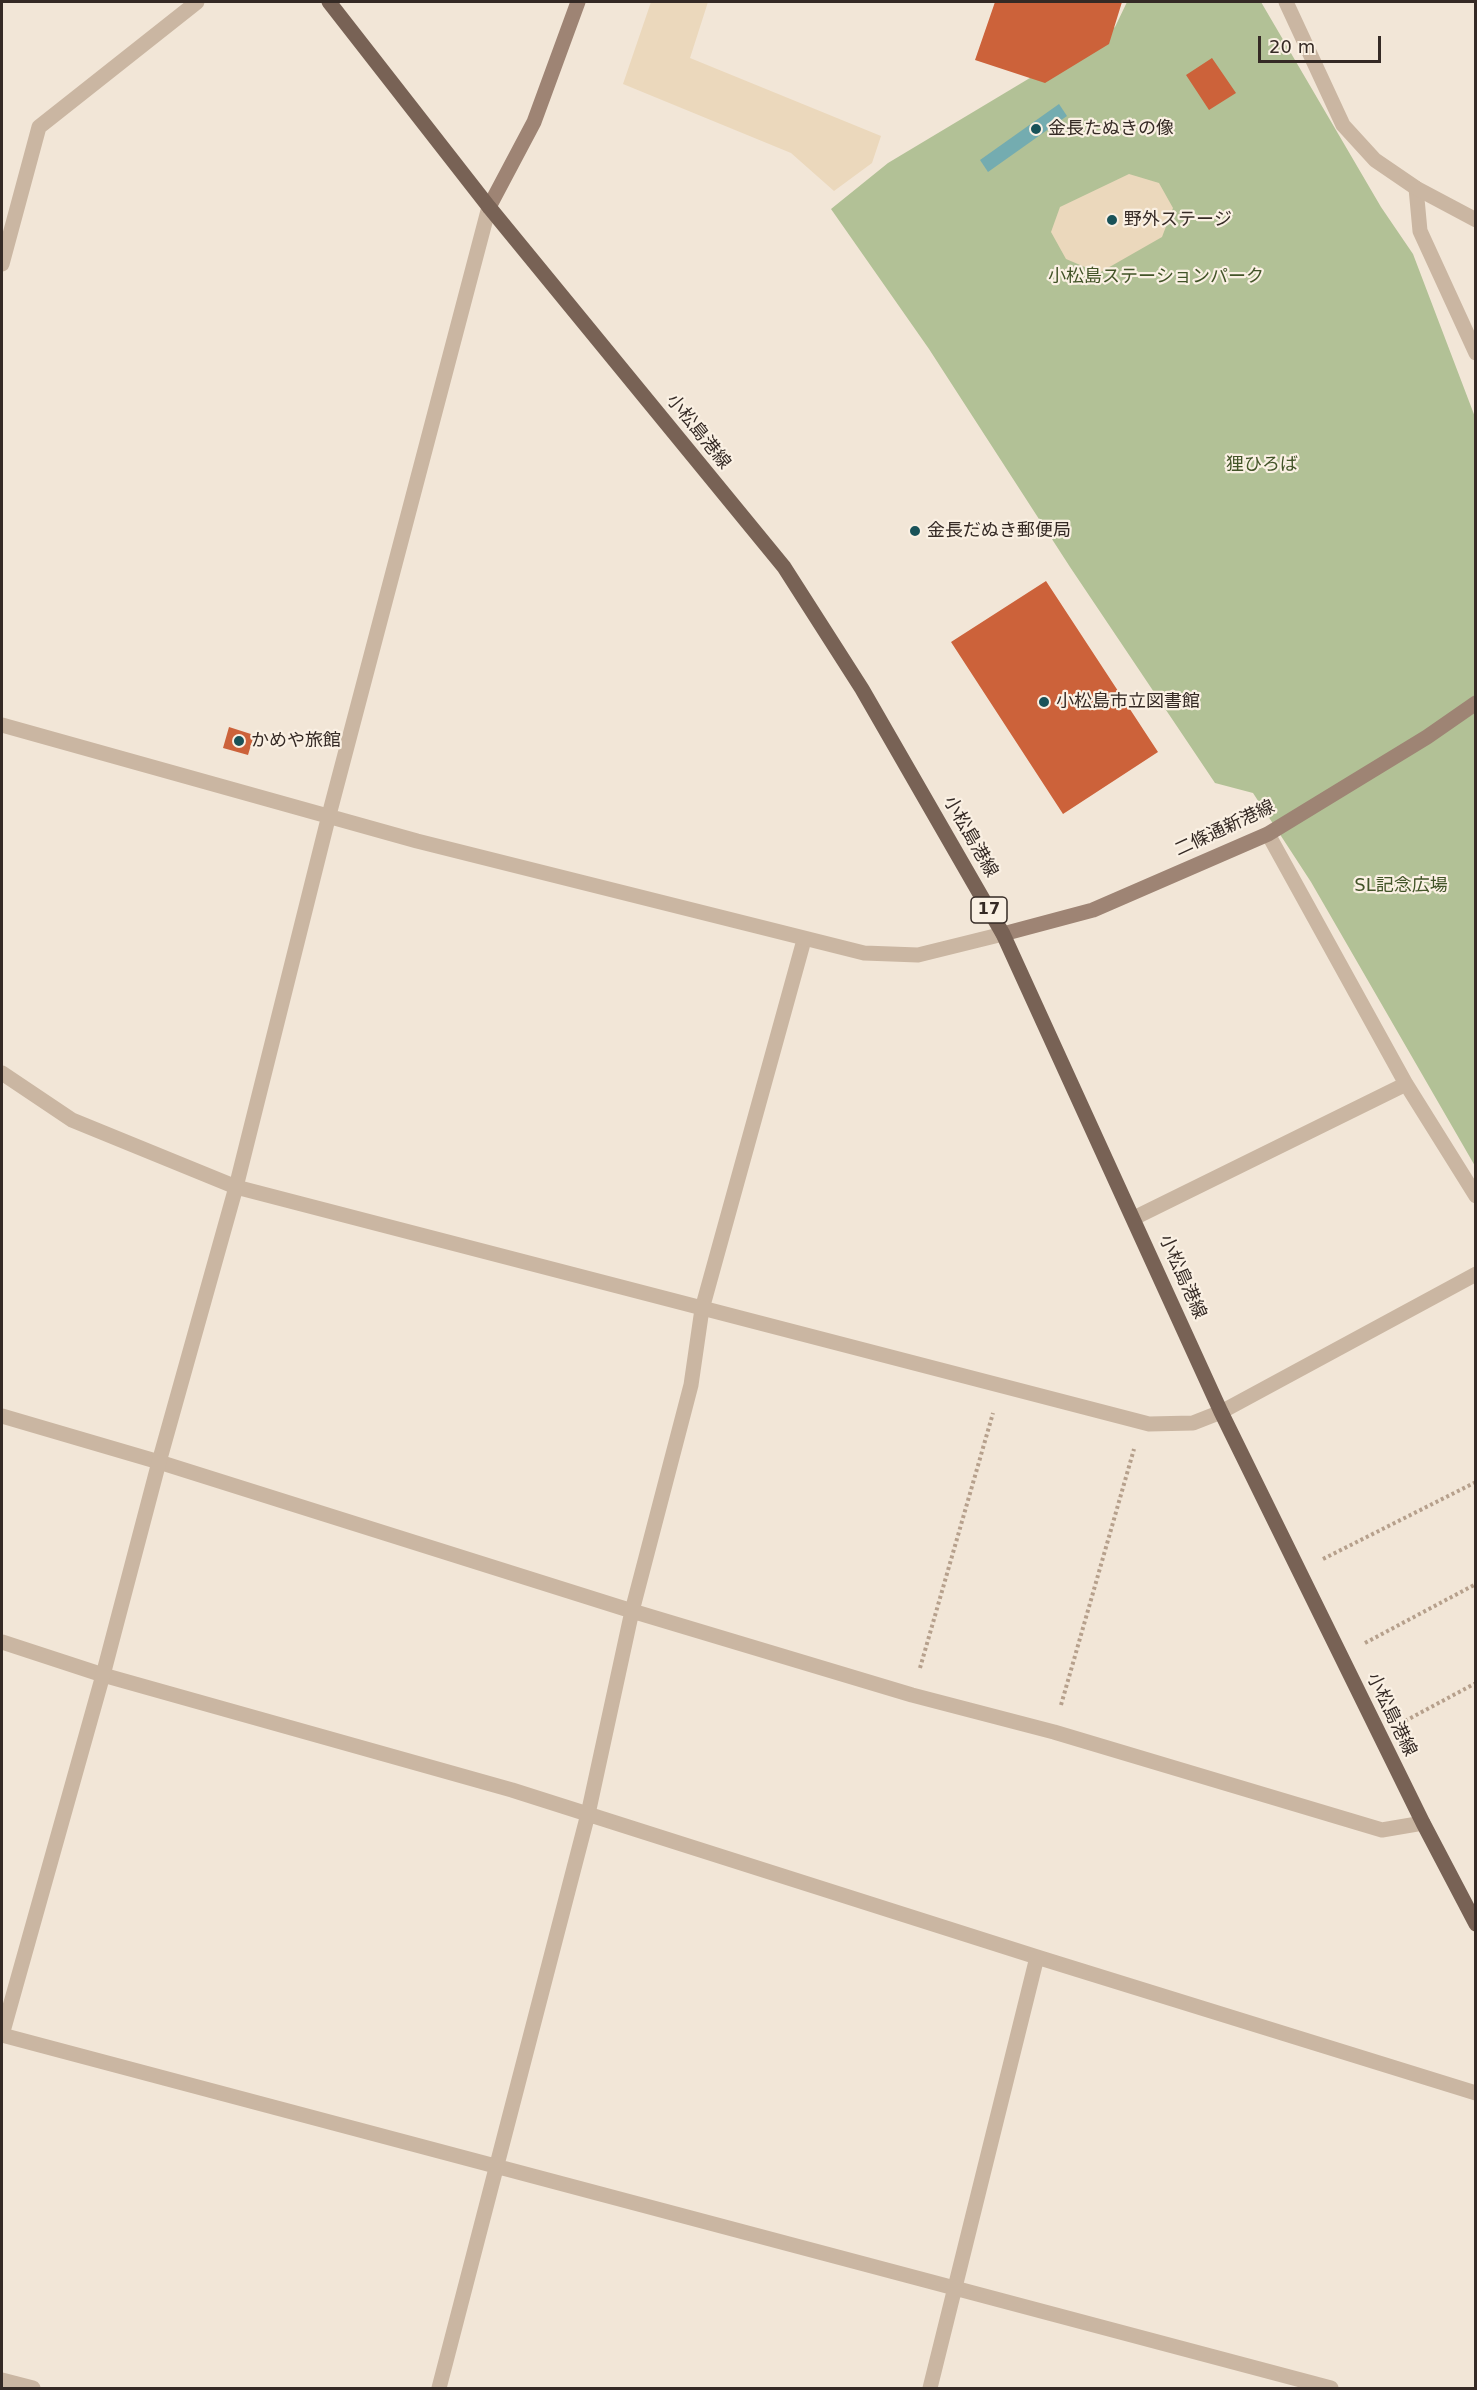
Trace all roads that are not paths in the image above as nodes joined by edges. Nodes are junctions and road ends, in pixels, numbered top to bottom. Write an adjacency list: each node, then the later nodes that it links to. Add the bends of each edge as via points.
1 (197, 2): 8 (street, via 39,127)
2 (328, 2): 6 (main road, 小松島港線 / 17)
3 (578, 2): 6 (main road, via 534,122)
4 (1286, 2): 5 (street, via 1343,125 1375,160)
5 (1416, 188): 7 (street); 9 (street, via 1420,231)
6 (489, 207): 12 (street); 14 (main road, 小松島港線 / 17, via 783,567 862,689)
7 (1476, 220)
8 (2, 264)
9 (1476, 353)
10 (1476, 703): 13 (main road, 二條通新港線)
11 (2, 725): 12 (street)
12 (329, 815): 15 (street); 18 (street)
13 (1268, 834): 14 (main road, 二條通新港線, via 1093,910); 17 (street)
14 (1003, 934): 15 (street, via 918,955 864,953); 20 (main road, 小松島港線 / 17)
15 (804, 940): 22 (street)
16 (2, 1073): 18 (street, via 72,1120)
17 (1406, 1084): 19 (street); 20 (street)
18 (236, 1187): 22 (street); 25 (street)
19 (1476, 1196)
20 (1134, 1218): 23 (main road, 小松島港線 / 17)
21 (1476, 1274): 23 (street)
22 (702, 1309): 23 (street, via 1149,1425 1193,1423); 26 (street, via 691,1385)
23 (1221, 1412): 30 (main road, 小松島港線 / 17)
24 (2, 1416): 25 (street)
25 (159, 1462): 26 (street); 28 (street)
26 (632, 1611): 29 (street); 30 (street, via 1382,1830)
27 (2, 1642): 28 (street)
28 (103, 1675): 29 (street); 33 (street)
29 (588, 1814): 32 (street); 35 (street)
30 (1423, 1823): 31 (main road, 小松島港線 / 17)
31 (1476, 1924)
32 (1037, 1957): 34 (street); 36 (street)
33 (2, 2035): 35 (street)
34 (1476, 2093)
35 (495, 2168): 36 (street); 39 (street)
36 (956, 2288): 40 (street); 41 (street)
37 (2, 2380): 38 (street)
38 (33, 2388)
39 (439, 2388)
40 (930, 2388)
41 (1331, 2388)

